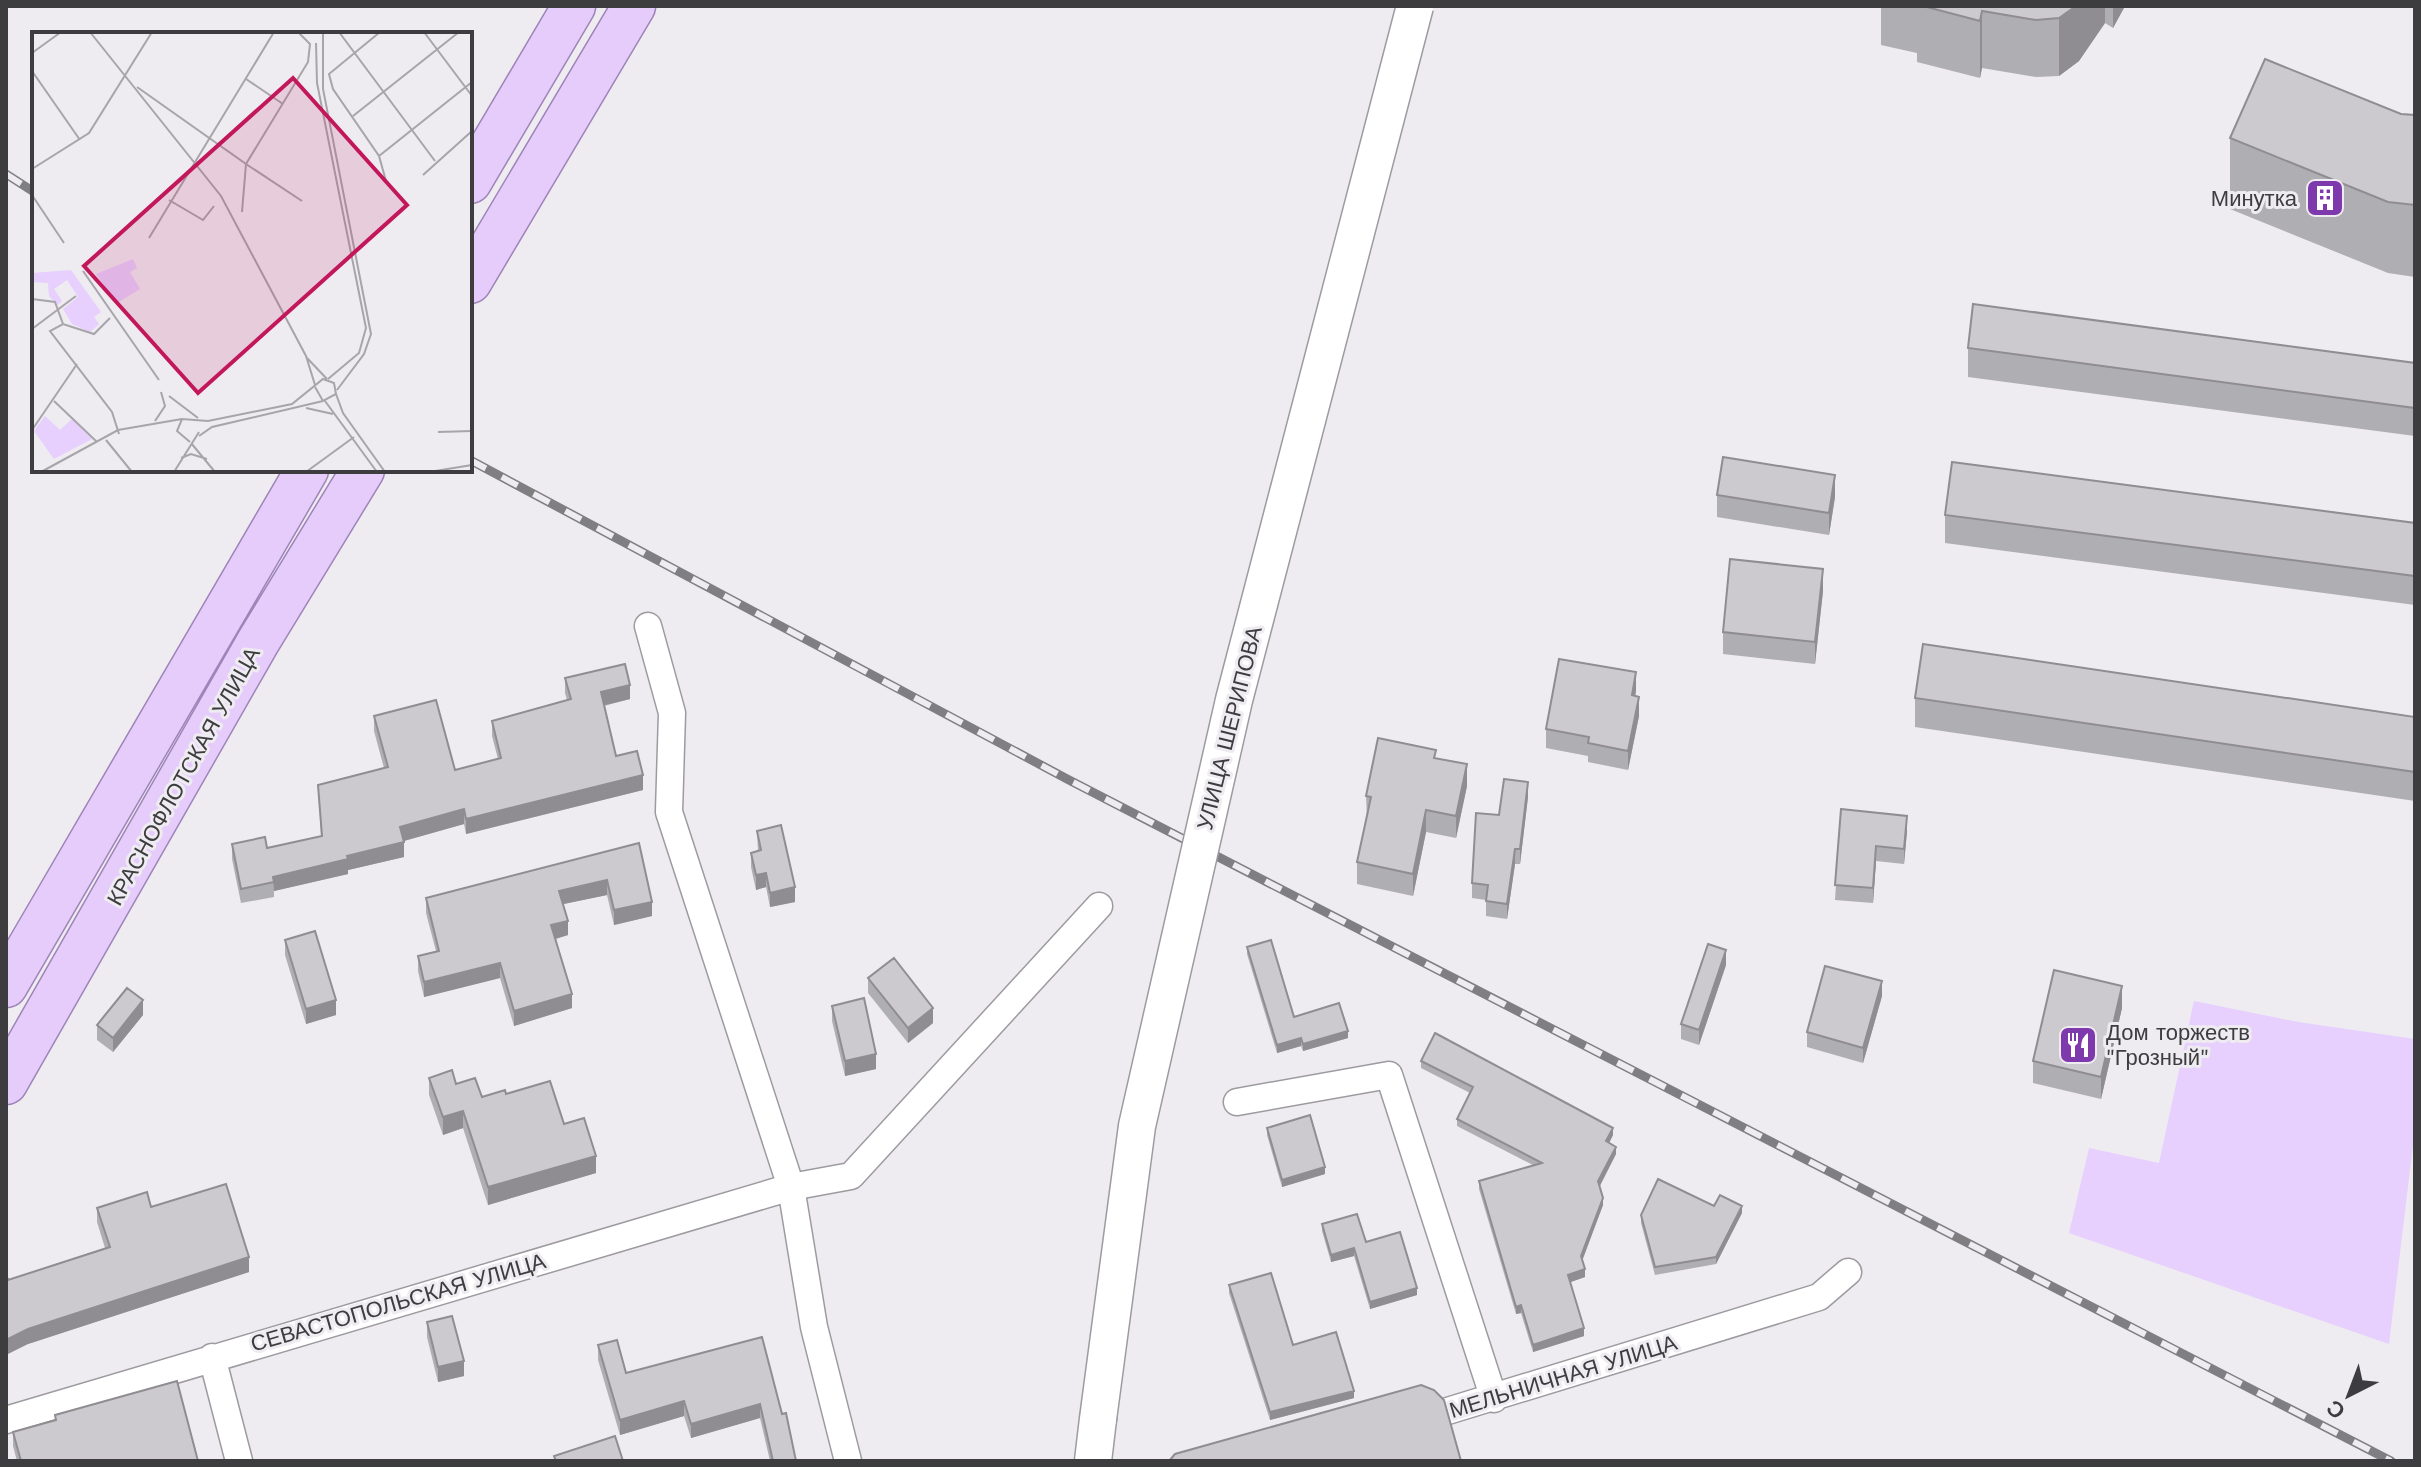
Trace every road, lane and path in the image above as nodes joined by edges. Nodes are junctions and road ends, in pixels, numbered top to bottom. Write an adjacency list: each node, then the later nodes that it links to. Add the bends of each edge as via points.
1 (574, 6): 4 (main road)
2 (634, 6): 5 (main road)
3 (1415, 6): 21 (main road, УЛИЦА ШЕРИПОВА, bridge, via 1234,700 1137,1126)
4 (472, 179)
5 (472, 279)
6 (362, 472): 11 (main road, КРАСНОФЛОТСКАЯ УЛИЦА, via 258,642)
7 (303, 477): 10 (main road, КРАСНОФЛОТСКАЯ УЛИЦА)
8 (648, 626): 13 (street, via 672,713 669,812)
9 (1099, 906): 13 (street, via 851,1176)
10 (6, 986)
11 (6, 1083)
12 (1237, 1102): 16 (street, via 1389,1075)
13 (791, 1187): 15 (street, СЕВАСТОПОЛЬСКАЯ УЛИЦА); 20 (street, via 814,1327)
14 (1848, 1272): 16 (street, МЕЛЬНИЧНАЯ УЛИЦА, via 1819,1297)
15 (212, 1357): 17 (street, СЕВАСТОПОЛЬСКАЯ УЛИЦА); 19 (street)
16 (1494, 1399): 18 (street, МЕЛЬНИЧНАЯ УЛИЦА)
17 (6, 1420)
18 (1389, 1428)
19 (239, 1461)
20 (848, 1461)
21 (1093, 1461)

